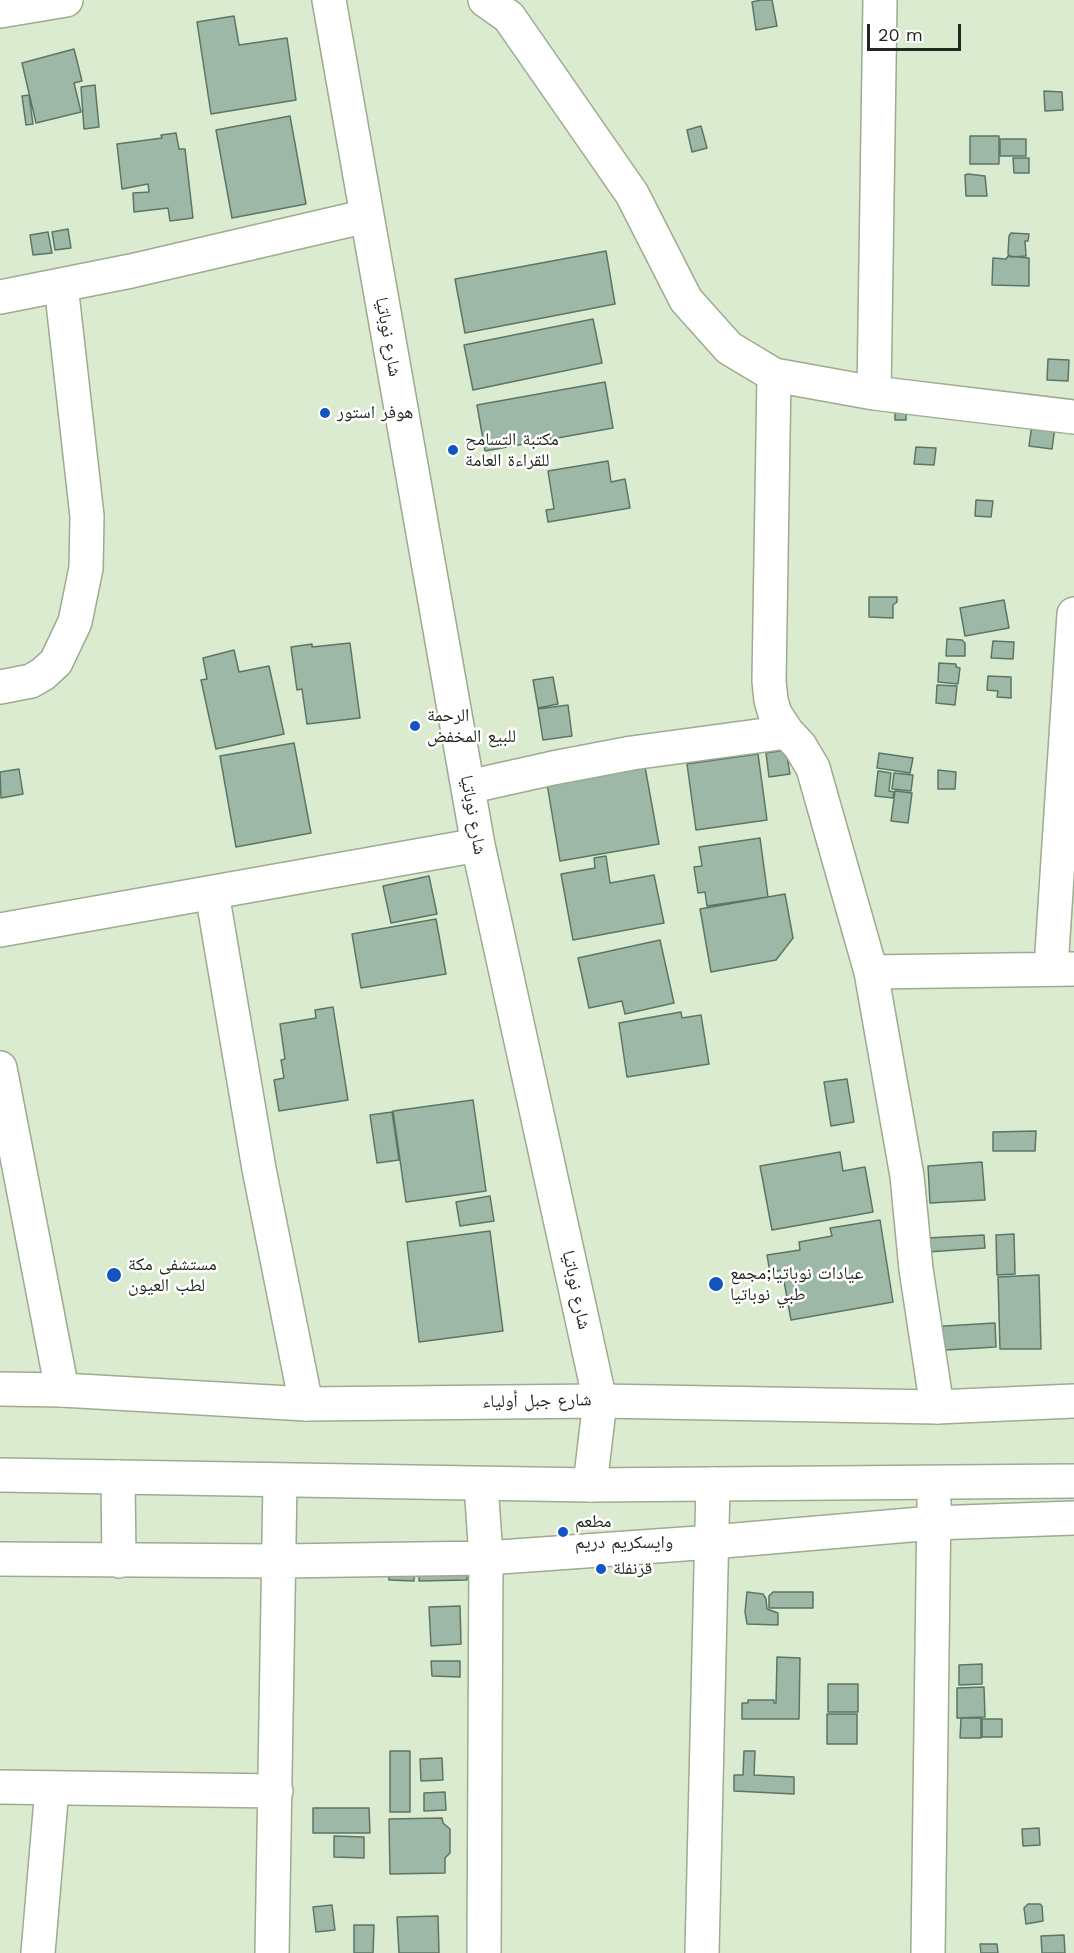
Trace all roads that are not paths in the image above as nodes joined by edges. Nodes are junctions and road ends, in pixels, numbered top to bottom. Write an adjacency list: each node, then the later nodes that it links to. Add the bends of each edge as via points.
1 (61, 0): 5 (street)
2 (329, 0): 6 (street, شارع نوباتيا)
3 (485, 0): 9 (street, via 509,17 632,194 686,300 729,348)
4 (880, 0): 10 (street)
5 (0, 11)
6 (367, 216): 7 (street); 15 (street, شارع نوباتيا)
7 (61, 285): 8 (street); 13 (street, via 87,516 86,568 75,622 56,662 31,681)
8 (0, 297)
9 (774, 375): 10 (street); 14 (street, via 769,681 775,714)
10 (874, 393): 11 (street)
11 (1074, 417)
12 (1074, 614): 19 (street)
13 (0, 687)
14 (787, 732): 15 (street, via 613,756); 20 (street, via 813,768)
15 (468, 787): 16 (street, شارع نوباتيا)
16 (478, 845): 17 (street); 24 (street, شارع نوباتيا)
17 (212, 893): 18 (street); 26 (street, via 259,1169)
18 (0, 930)
19 (1062, 968): 20 (street)
20 (871, 972): 27 (street, via 908,1176 916,1269)
21 (0, 1068): 23 (street)
22 (0, 1389): 23 (street, شارع جبل أولياء)
23 (62, 1390): 26 (street, شارع جبل أولياء)
24 (600, 1401): 26 (street, شارع جبل أولياء); 27 (street, شارع جبل أولياء); 35 (street, شارع نوباتيا)
25 (1074, 1401): 27 (street, شارع جبل أولياء)
26 (306, 1404)
27 (937, 1407)
28 (0, 1476): 29 (street)
29 (118, 1477): 30 (street); 41 (street)
30 (280, 1481): 33 (street); 42 (street)
31 (1074, 1481): 32 (street)
32 (934, 1483): 34 (street); 37 (street)
33 (481, 1484): 35 (street); 39 (street)
34 (713, 1484): 35 (street); 38 (street)
35 (590, 1485)
36 (1074, 1518): 37 (street)
37 (933, 1523): 38 (street); 50 (street)
38 (712, 1542): 39 (street); 49 (street)
39 (486, 1558): 42 (street); 48 (street)
40 (0, 1559): 41 (street)
41 (119, 1560): 42 (street)
42 (280, 1561): 45 (street)
43 (0, 1787): 44 (street)
44 (52, 1788): 45 (street); 46 (street)
45 (276, 1791): 47 (street)
46 (38, 1953)
47 (272, 1953)
48 (484, 1953)
49 (702, 1953)
50 (928, 1953)

